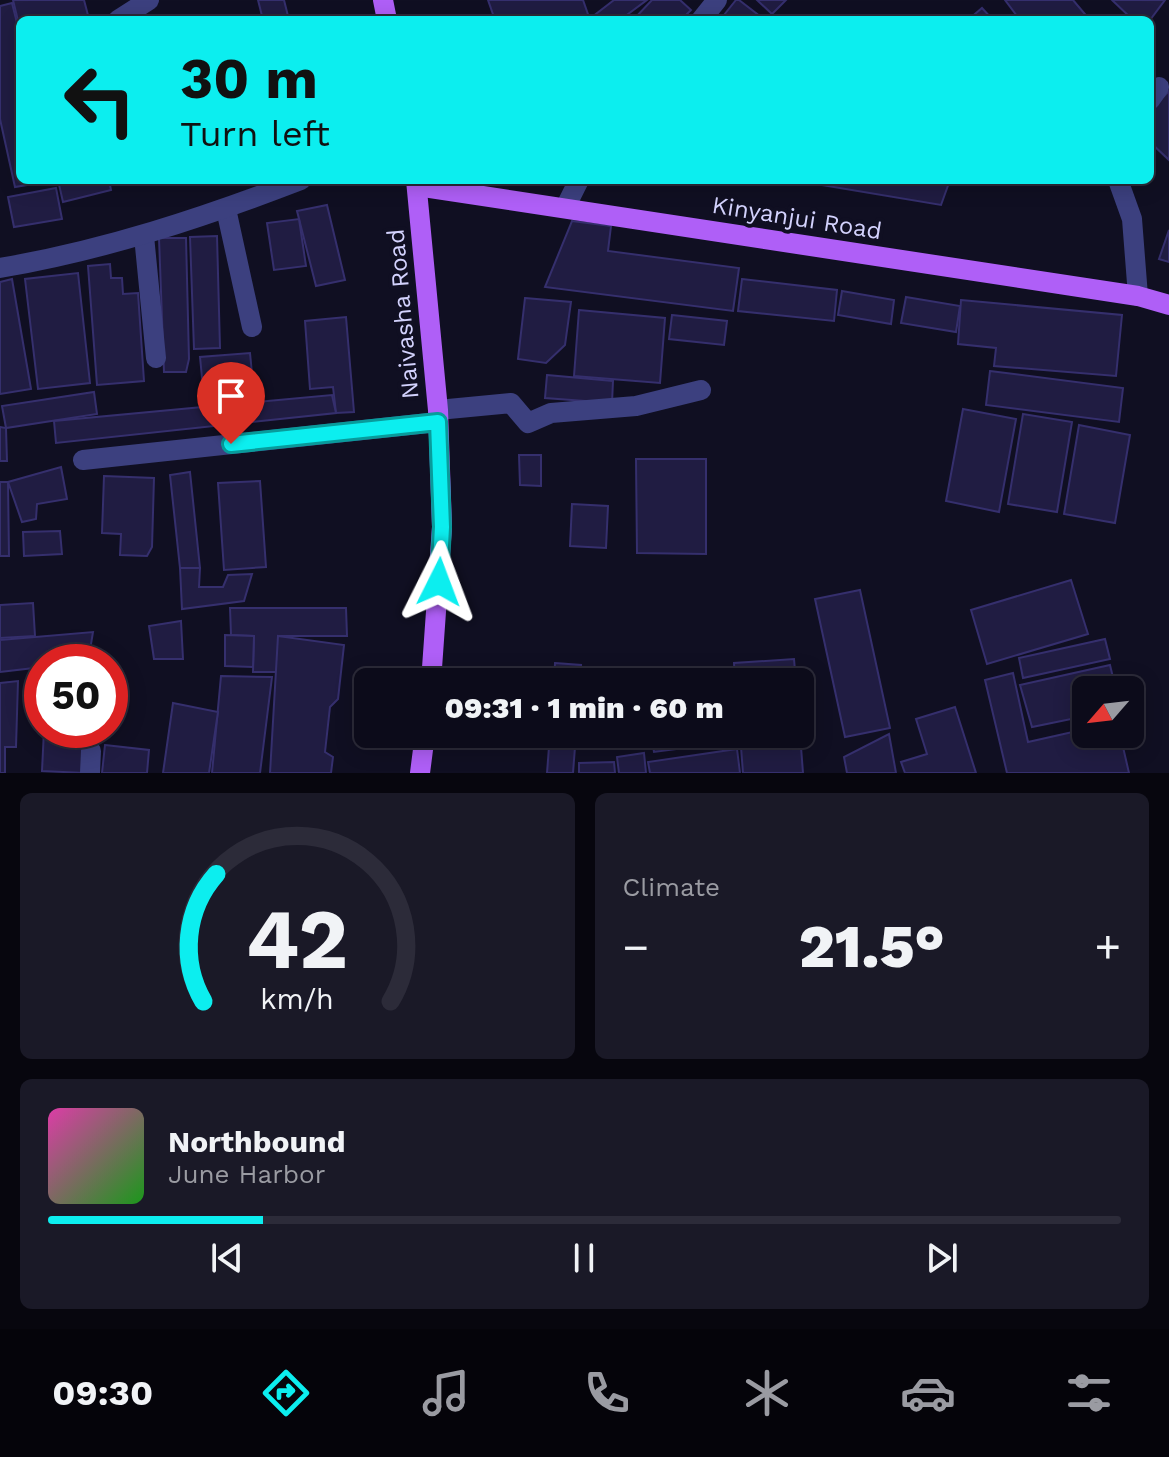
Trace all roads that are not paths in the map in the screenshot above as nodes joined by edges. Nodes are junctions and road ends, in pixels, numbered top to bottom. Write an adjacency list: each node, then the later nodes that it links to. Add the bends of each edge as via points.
1 (149, 0): 3 (street)
2 (717, 0): 4 (street)
3 (124, 16)
4 (704, 16)
5 (291, 184): 11 (street)
6 (416, 184): 19 (main road, Naivasha Road)
7 (422, 184): 10 (main road, Kinyanjui Road)
8 (577, 184): 10 (street)
9 (1119, 184): 14 (street, via 1132,219)
10 (565, 208): 14 (main road, Kinyanjui Road)
11 (226, 209): 12 (street); 16 (street)
12 (144, 236): 13 (street); 17 (street)
13 (0, 268)
14 (1138, 296): 15 (main road, Kinyanjui Road)
15 (1169, 305)
16 (252, 327)
17 (156, 358)
18 (701, 390): 19 (street, via 636,406 551,413 528,423 511,403)
19 (438, 416): 20 (street); 21 (main road, Naivasha Road, via 442,527)
20 (83, 460)
21 (432, 668)
22 (423, 748): 25 (main road)
23 (91, 751): 24 (street)
24 (90, 773)
25 (420, 773)

